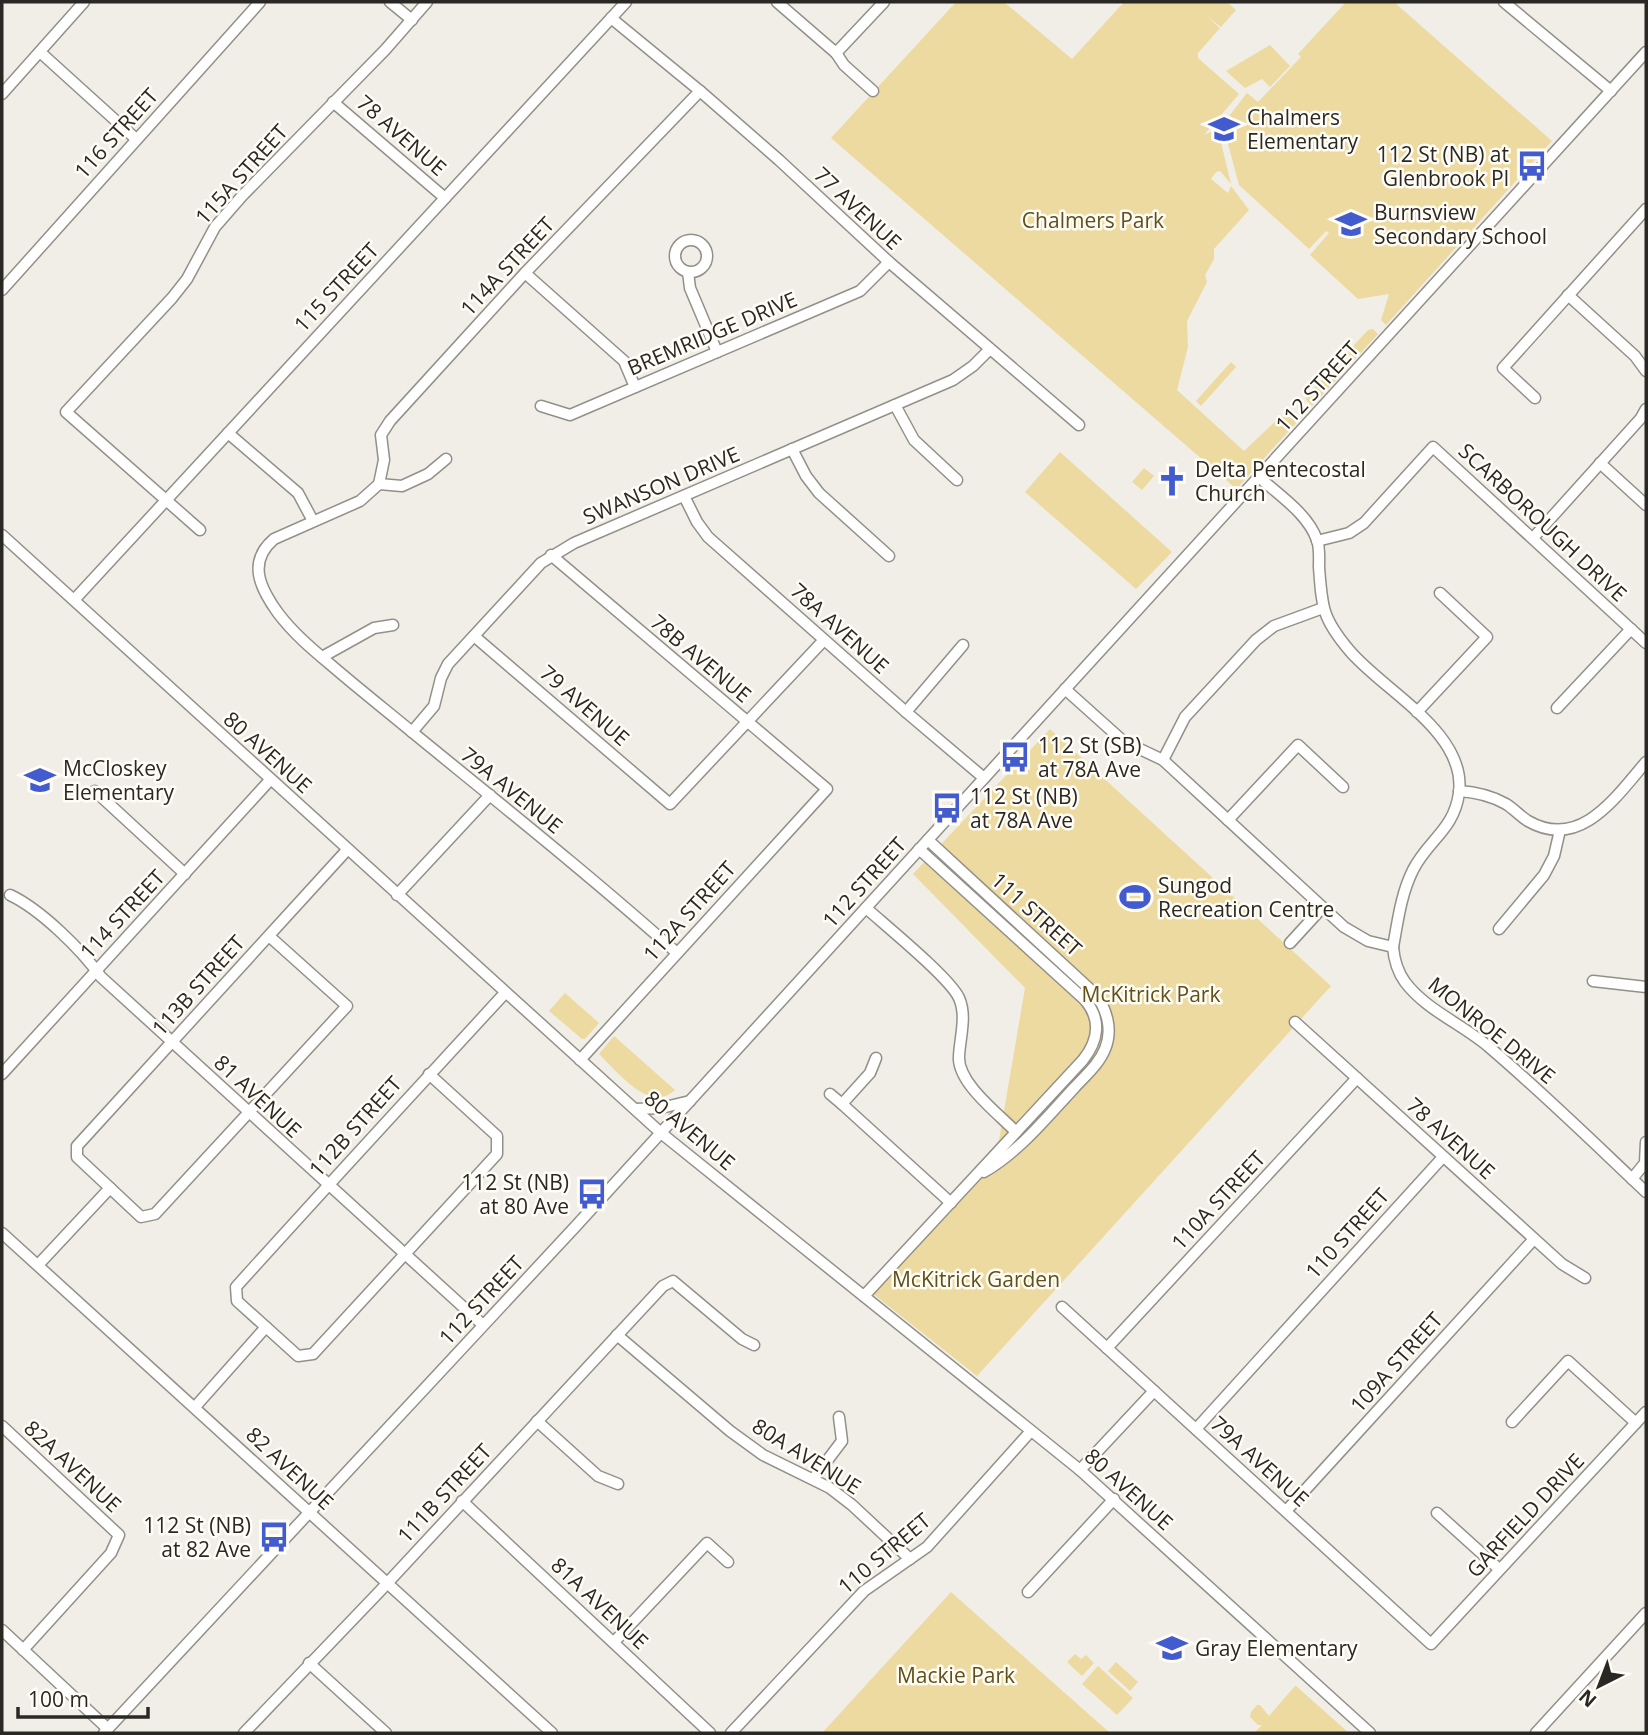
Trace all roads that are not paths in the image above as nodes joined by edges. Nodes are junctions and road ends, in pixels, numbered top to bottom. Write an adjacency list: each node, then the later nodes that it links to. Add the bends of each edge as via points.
1 (84, 2): 11 (street)
2 (260, 2): 19 (street, 116 STREET)
3 (390, 2): 10 (street)
4 (427, 2): 10 (street, 115A STREET)
5 (626, 2): 9 (street, 115 STREET)
6 (777, 2): 13 (street)
7 (884, 2): 13 (street)
8 (1504, 2): 15 (street)
9 (611, 18): 16 (street, 77 AVENUE); 20 (street, 115 STREET)
10 (412, 20): 18 (street, 115A STREET)
11 (40, 52): 17 (street); 19 (street)
12 (1646, 52): 15 (street, 112 STREET)
13 (836, 53): 14 (street)
14 (873, 91)
15 (1611, 91): 42 (street, 112 STREET)
16 (700, 92): 24 (street, 77 AVENUE); 26 (street, 114A STREET)
17 (2, 94)
18 (333, 102): 20 (street, 78 AVENUE); 46 (street, 115A STREET, via 233,206 215,227 173,298 66,412)
19 (136, 139): 27 (street, 116 STREET)
20 (445, 198): 38 (street, 115 STREET)
21 (1646, 209): 22 (street)
22 (1637, 219): 23 (street); 28 (street)
23 (1646, 228)
24 (889, 262): 29 (street, 77 AVENUE); 30 (street, BREMRIDGE DRIVE, via 860,291)
25 (688, 272): 30 (street, via 690,288)
26 (525, 273): 32 (street, via 624,361); 44 (street, 114A STREET, via 390,421 381,435 384,460)
27 (2, 290)
28 (1568, 295): 31 (street); 33 (street, via 1503,368)
29 (990, 349): 34 (street, SWANSON DRIVE, via 953,380); 37 (street, 77 AVENUE)
30 (717, 352): 32 (street, BREMRIDGE DRIVE)
31 (1646, 371)
32 (635, 387): 35 (street, BREMRIDGE DRIVE, via 570,415)
33 (1535, 398)
34 (895, 405): 39 (street, SWANSON DRIVE); 43 (street, via 914,440)
35 (541, 406)
36 (1646, 409): 41 (street)
37 (1079, 425)
38 (228, 433): 46 (street, 115 STREET); 48 (street, via 298,493)
39 (792, 449): 45 (street, SWANSON DRIVE); 54 (street, via 819,493)
40 (446, 459): 44 (street, via 402,486)
41 (1601, 463): 47 (street); 51 (street)
42 (1260, 478): 52 (street, via 1303,517); 65 (street, 112 STREET)
43 (957, 480)
44 (379, 484): 48 (street, via 360,501)
45 (684, 496): 53 (street, SWANSON DRIVE); 61 (street, 78A AVENUE, via 708,537)
46 (166, 500): 49 (street); 56 (street, 115 STREET)
47 (1646, 505)
48 (313, 521): 64 (street, 79A AVENUE, via 264,548 258,559 258,577 277,612)
49 (200, 530)
50 (2, 535): 56 (street, 80 AVENUE)
51 (1533, 538): 52 (street, SCARBOROUGH DRIVE, via 1433,447 1364,523 1349,533); 59 (street, SCARBOROUGH DRIVE)
52 (1317, 541): 57 (street)
53 (551, 555): 60 (street, SWANSON DRIVE); 69 (street, 78B AVENUE)
54 (890, 556)
55 (1440, 593): 68 (street, via 1487,637)
56 (74, 600): 74 (street, 80 AVENUE)
57 (1323, 608): 68 (street, via 1351,653); 71 (street, via 1274,626 1256,640 1185,718)
58 (393, 625): 64 (street, via 374,628)
59 (1631, 629): 62 (street, SCARBOROUGH DRIVE); 66 (street)
60 (474, 636): 69 (street, 79 AVENUE, via 670,804); 70 (street, SWANSON DRIVE, via 447,664 434,706)
61 (824, 640): 67 (street, 78A AVENUE); 69 (street)
62 (1646, 643)
63 (964, 645): 67 (street)
64 (322, 657): 70 (street, 79A AVENUE)
65 (1065, 689): 71 (street, via 1123,741); 73 (street, 112 STREET)
66 (1557, 708)
67 (906, 712): 73 (street, 78A AVENUE)
68 (1417, 712): 78 (street, via 1450,749)
69 (747, 723): 76 (street, 78B AVENUE)
70 (412, 732): 79 (street, 79A AVENUE)
71 (1163, 760): 80 (street)
72 (1646, 762): 81 (street, via 1600,814)
73 (984, 778): 82 (street, 112 STREET)
74 (270, 780): 84 (street, 80 AVENUE); 85 (street, 114 STREET)
75 (1343, 787): 80 (street, via 1298,745)
76 (827, 789): 94 (street, 112A STREET)
77 (95, 791): 85 (street)
78 (1459, 791): 81 (street, via 1489,797 1527,821); 93 (street, via 1447,825 1414,868 1403,893)
79 (490, 795): 87 (street); 94 (street, 79A AVENUE)
80 (1228, 820): 89 (street)
81 (1560, 830): 90 (street, via 1544,875)
82 (928, 840): 83 (street, 112 STREET); 115 (street, 111 STREET, via 1094,993 1107,1017 1108,1039 1097,1063 1033,1133)
83 (919, 849): 88 (street, 112 STREET); 111 (street, 111 STREET, via 1085,1000 1095,1016 1096,1034 1088,1053)
84 (347, 850): 87 (street, 80 AVENUE); 91 (street, 113B STREET)
85 (185, 874): 95 (street, 114 STREET)
86 (10, 895): 95 (street, 81 AVENUE, via 27,903)
87 (397, 895): 98 (street, 80 AVENUE)
88 (866, 908): 107 (street, 112 STREET); 111 (street, via 958,995 962,1012 960,1068 970,1085)
89 (1322, 908): 92 (street); 93 (street, via 1357,936)
90 (1499, 929)
91 (268, 936): 100 (street, 113B STREET); 110 (street, via 347,1006)
92 (1290, 943)
93 (1393, 947): 116 (street, MONROE DRIVE, via 1405,983 1489,1047)
94 (677, 953): 102 (street, 112A STREET)
95 (96, 970): 100 (street, 81 AVENUE); 103 (street, 114 STREET)
96 (1593, 981): 97 (street)
97 (1646, 987)
98 (505, 993): 102 (street, 80 AVENUE); 104 (street, 112B STREET)
99 (1295, 1022): 105 (street, 78 AVENUE)
100 (172, 1042): 110 (street, 81 AVENUE); 118 (street, 113B STREET, via 78,1146 77,1157)
101 (876, 1058): 108 (street, via 870,1073)
102 (580, 1060): 109 (street, 80 AVENUE)
103 (4, 1066)
104 (429, 1074): 117 (street, 112B STREET); 123 (street, via 496,1136 497,1154)
105 (1357, 1078): 114 (street, 78 AVENUE); 132 (street, 110A STREET)
106 (830, 1094): 108 (street)
107 (690, 1100): 109 (street); 112 (street, 112 STREET)
108 (842, 1104): 120 (street)
109 (635, 1109): 112 (street, 80 AVENUE)
110 (249, 1113): 117 (street, 81 AVENUE); 118 (street, via 155,1214 141,1217)
111 (1016, 1132): 115 (street, 111 STREET)
112 (661, 1133): 126 (street, 80 AVENUE); 128 (street, 112 STREET)
113 (1646, 1142): 116 (street, via 1645,1163)
114 (1443, 1157): 122 (street, 78 AVENUE); 141 (street, 110 STREET)
115 (974, 1177): 120 (street, 111 STREET)
116 (1633, 1179): 119 (street, MONROE DRIVE)
117 (327, 1185): 123 (street, 81 AVENUE); 129 (street, 112B STREET, via 236,1287 237,1301)
118 (110, 1188): 124 (street)
119 (1646, 1192)
120 (951, 1202): 126 (street, 111 STREET)
121 (2, 1233): 124 (street, 82 AVENUE)
122 (1534, 1239): 125 (street, 78 AVENUE); 148 (street, 109A STREET)
123 (406, 1255): 128 (street, 81 AVENUE); 129 (street, via 313,1354 298,1356)
124 (38, 1265): 134 (street, 82 AVENUE)
125 (1585, 1279)
126 (864, 1296): 142 (street, 80 AVENUE)
127 (1062, 1307): 132 (street, 79A AVENUE)
128 (483, 1325): 149 (street, 112 STREET)
129 (266, 1327): 134 (street)
130 (618, 1335): 131 (street, 111B STREET, via 673,1281); 137 (street, 111B STREET); 144 (street, 80A AVENUE, via 730,1431 763,1455)
131 (754, 1345)
132 (1107, 1348): 133 (street, 79A AVENUE)
133 (1154, 1391): 141 (street, 79A AVENUE); 143 (street)
134 (195, 1407): 149 (street, 82 AVENUE)
135 (1646, 1412): 139 (street, GARFIELD DRIVE)
136 (839, 1417): 144 (street, via 842,1441)
137 (537, 1421): 145 (street, via 598,1476); 147 (street, 111B STREET)
138 (1512, 1422): 139 (street, via 1568,1361)
139 (1636, 1423): 153 (street, GARFIELD DRIVE)
140 (2, 1426): 160 (street, 82A AVENUE, via 119,1535 111,1553)
141 (1196, 1429): 148 (street, 79A AVENUE)
142 (1031, 1432): 143 (street, 80 AVENUE); 151 (street, 110 STREET, via 927,1547)
143 (1080, 1470): 146 (street, 80 AVENUE)
144 (814, 1478): 151 (street, 80A AVENUE, via 852,1505)
145 (618, 1484)
146 (1114, 1499): 155 (street); 168 (street, 80 AVENUE)
147 (463, 1501): 154 (street, 111B STREET); 158 (street, 81A AVENUE)
148 (1286, 1511): 159 (street, 79A AVENUE)
149 (309, 1512): 154 (street, 82 AVENUE); 162 (street, 112 STREET)
150 (1437, 1513): 153 (street)
151 (910, 1559): 167 (street, 110 STREET, via 864,1591)
152 (728, 1562): 158 (street, via 707,1543)
153 (1499, 1569): 159 (street, GARFIELD DRIVE)
154 (387, 1583): 161 (street, 111B STREET); 165 (street, 82 AVENUE)
155 (1028, 1592)
156 (1646, 1613): 169 (street)
157 (2, 1630): 160 (street)
158 (614, 1642): 166 (street, 81A AVENUE)
159 (1431, 1644)
160 (23, 1650): 162 (street)
161 (309, 1663): 163 (street, 111B STREET); 164 (street)
162 (106, 1731)
163 (244, 1733)
164 (386, 1733)
165 (552, 1733)
166 (710, 1733)
167 (731, 1733)
168 (1370, 1733)
169 (1536, 1733)

